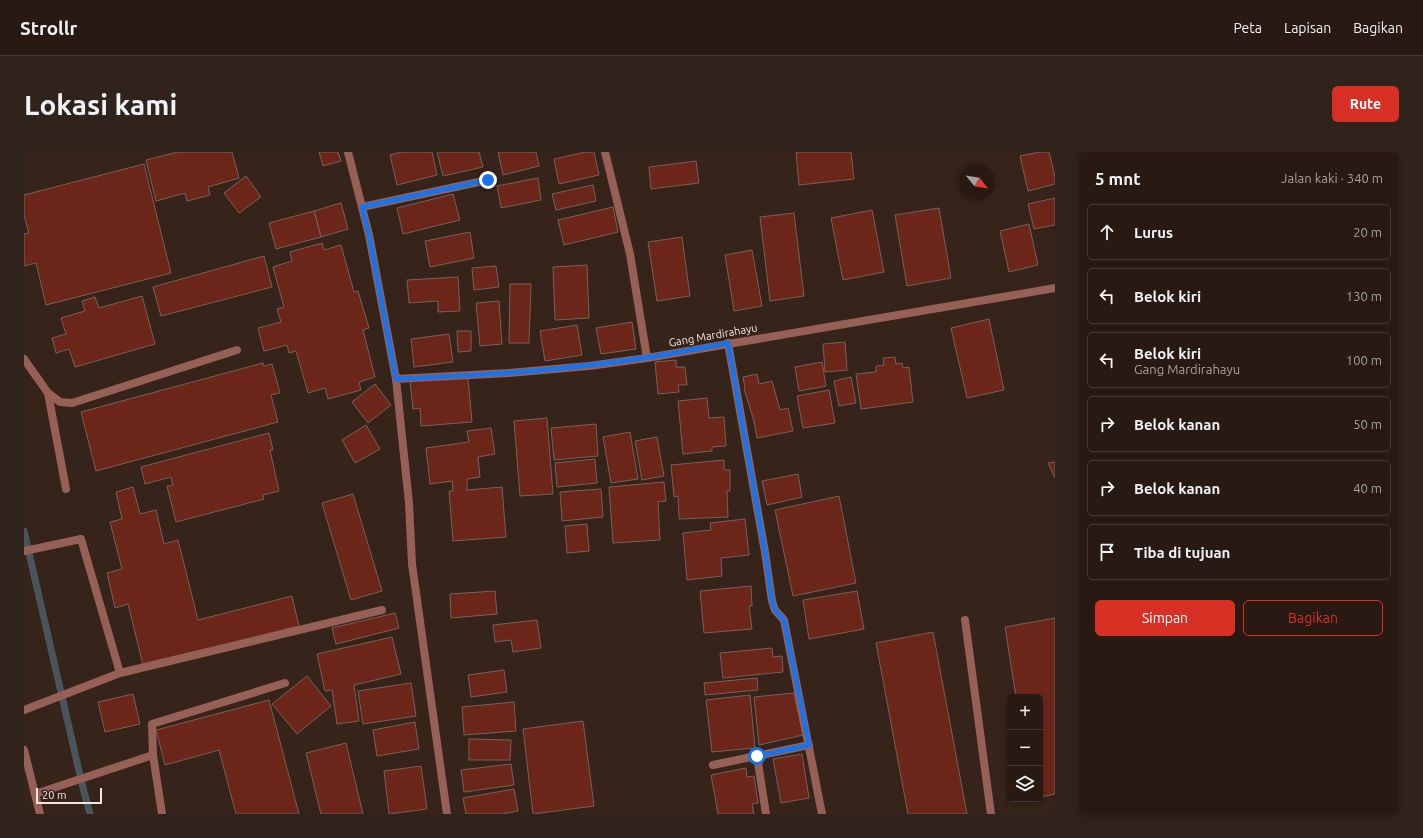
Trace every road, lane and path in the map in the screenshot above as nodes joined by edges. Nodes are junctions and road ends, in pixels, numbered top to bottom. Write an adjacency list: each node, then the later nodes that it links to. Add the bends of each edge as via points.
1 (348, 152): 4 (street)
2 (605, 152): 8 (street, via 630,254)
3 (488, 180): 4 (street)
4 (362, 207): 10 (street)
5 (1055, 288): 6 (street, Gang Mardirahayu)
6 (728, 343): 8 (street, Gang Mardirahayu); 19 (street, via 772,601 775,610 784,620)
7 (237, 350): 11 (street, via 72,403 60,402)
8 (647, 358): 10 (street, Gang Mardirahayu, via 509,373)
9 (24, 359): 11 (street)
10 (396, 379): 27 (street, via 409,503 412,564)
11 (48, 393): 12 (street)
12 (66, 489)
13 (24, 551): 16 (street, via 81,539)
14 (382, 610): 16 (street)
15 (965, 620): 30 (street)
16 (120, 673): 18 (street)
17 (285, 683): 21 (street, via 152,724)
18 (24, 710)
19 (809, 745): 22 (street); 29 (street)
20 (24, 752): 24 (street)
21 (153, 755): 24 (street); 26 (street)
22 (757, 756): 23 (street); 28 (street)
23 (713, 765)
24 (35, 794): 25 (street)
25 (40, 814)
26 (162, 814)
27 (447, 814)
28 (766, 814)
29 (822, 814)
30 (991, 814)

